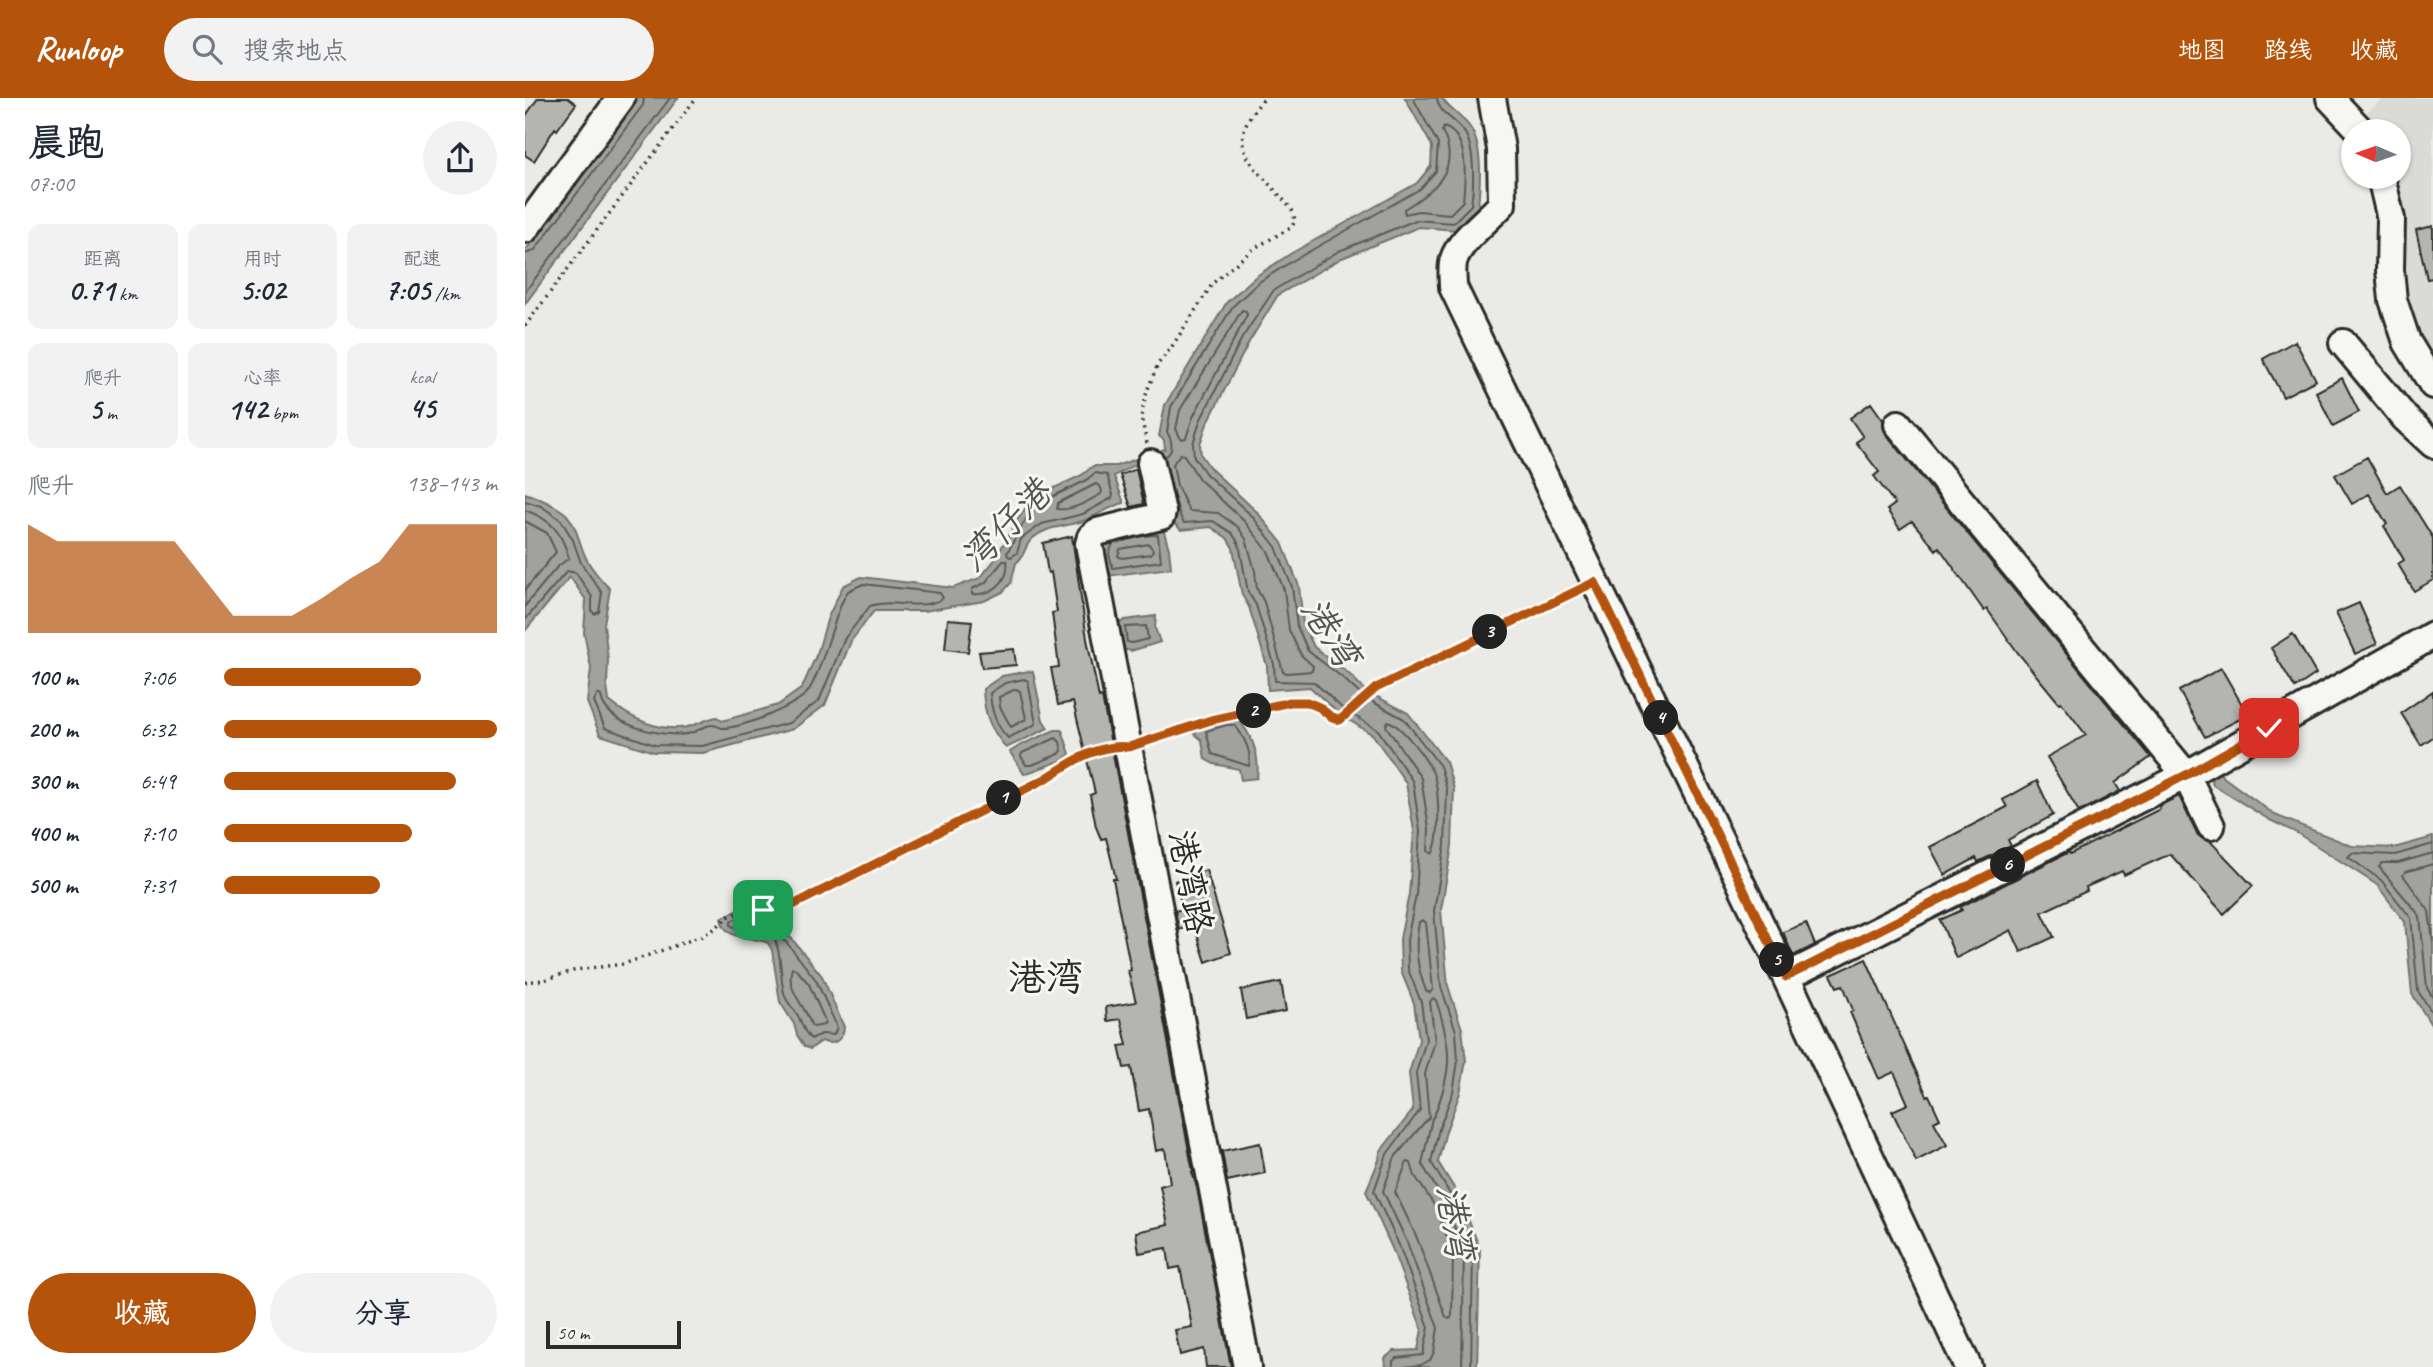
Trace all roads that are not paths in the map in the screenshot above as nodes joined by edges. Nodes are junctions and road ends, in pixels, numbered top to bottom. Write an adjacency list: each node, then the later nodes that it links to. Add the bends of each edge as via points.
1 (621, 98): 6 (street)
2 (1492, 98): 15 (street, via 1501,149 1502,204 1457,252 1453,287)
3 (2330, 98): 4 (street)
4 (2350, 119)
5 (2384, 189): 8 (street, via 2391,219 2393,300 2407,342)
6 (525, 229)
7 (2343, 343): 10 (street, via 2405,418)
8 (2433, 385)
9 (1898, 424): 13 (street)
10 (2433, 444)
11 (1151, 463): 16 (street, 港湾路, via 1161,516 1097,532 1089,544)
12 (2433, 635): 13 (street)
13 (2186, 775): 14 (street); 15 (street)
14 (2211, 826)
15 (1786, 977): 17 (street)
16 (1247, 1367)
17 (1968, 1367)

